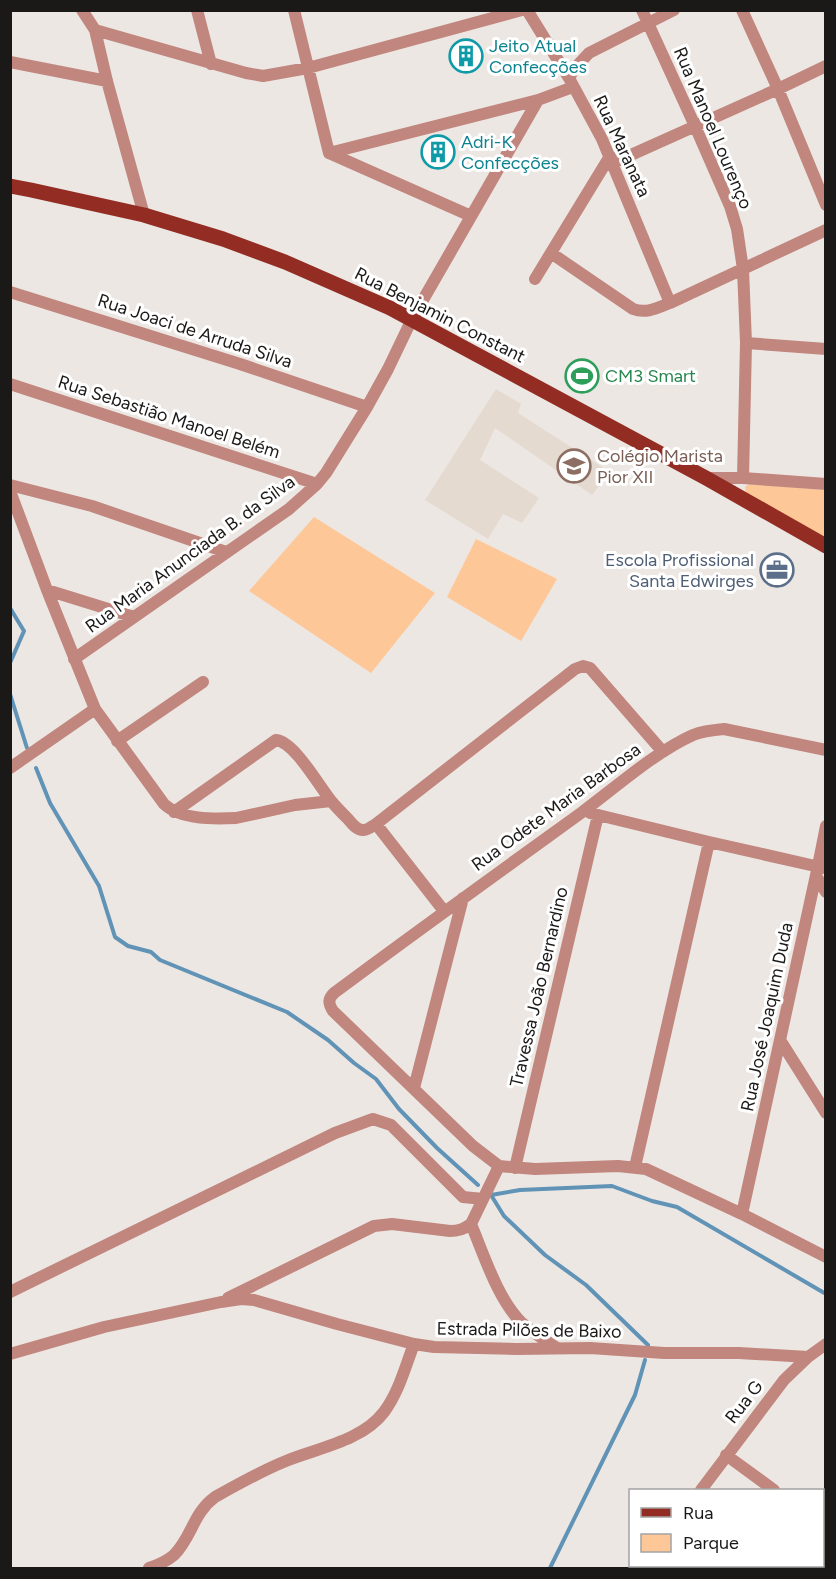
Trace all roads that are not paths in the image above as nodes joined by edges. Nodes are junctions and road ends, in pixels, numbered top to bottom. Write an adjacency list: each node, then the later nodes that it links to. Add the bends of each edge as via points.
1 (82, 10): 10 (street)
2 (197, 10): 12 (street)
3 (294, 10): 14 (street)
4 (522, 10): 14 (street)
5 (527, 10): 16 (street, Rua Maranata)
6 (642, 10): 9 (street, Rua Manoel Lourenço)
7 (674, 10): 9 (street)
8 (742, 10): 17 (street)
9 (648, 23): 16 (street, via 589,53 575,68); 19 (street, Rua Manoel Lourenço)
10 (95, 30): 12 (street); 15 (street)
11 (10, 62): 15 (street)
12 (211, 64): 14 (street, via 263,76)
13 (825, 66): 17 (street)
14 (308, 68): 20 (street)
15 (107, 81): 25 (street)
16 (571, 83): 18 (street); 21 (street, Rua Maranata)
17 (778, 89): 19 (street); 23 (street)
18 (538, 100): 20 (street); 26 (street, Rua Maria Anunciada B. da Silva)
19 (695, 126): 21 (street); 29 (street, Rua Manoel Lourenço, via 730,206)
20 (329, 153): 26 (street)
21 (611, 160): 28 (street); 32 (street, Rua Maranata)
22 (10, 186): 25 (main road, Rua Benjamin Constant)
23 (823, 192): 24 (street)
24 (825, 205)
25 (144, 215): 33 (main road, Rua Benjamin Constant, via 274,258)
26 (471, 216): 33 (street, Rua Maria Anunciada B. da Silva)
27 (825, 230): 29 (street)
28 (551, 253): 30 (street); 32 (street, via 633,309 646,312)
29 (743, 269): 32 (street); 34 (street, Rua Manoel Lourenço)
30 (535, 279)
31 (10, 291): 37 (street, Rua Joaci de Arruda Silva)
32 (670, 303)
33 (412, 319): 37 (street, Rua Maria Anunciada B. da Silva); 38 (main road, Rua Benjamin Constant)
34 (746, 343): 35 (street); 39 (street, Rua Manoel Lourenço)
35 (825, 349)
36 (10, 384): 40 (street, Rua Sebastião Manoel Belém)
37 (367, 407): 40 (street, Rua Maria Anunciada B. da Silva)
38 (706, 478): 39 (street); 44 (main road, Rua Benjamin Constant)
39 (743, 478): 41 (street)
40 (317, 484): 45 (street, Rua Maria Anunciada B. da Silva, via 289,509)
41 (825, 484)
42 (10, 485): 45 (street, via 92,506)
43 (10, 491): 46 (street)
44 (825, 546)
45 (226, 552): 47 (street, Rua Maria Anunciada B. da Silva)
46 (47, 590): 47 (street); 48 (street)
47 (134, 617): 48 (street, Rua Maria Anunciada B. da Silva)
48 (74, 659): 50 (street)
49 (203, 682): 51 (street)
50 (95, 709): 51 (street); 54 (street)
51 (117, 741): 56 (street)
52 (825, 750): 53 (street, Rua Odete Maria Barbosa, via 718,729 692,735)
53 (663, 752): 57 (street, Rua Odete Maria Barbosa); 59 (street, via 590,668 583,666)
54 (10, 768)
55 (331, 801): 56 (street, via 236,818 203,818); 56 (street, via 291,748 276,740); 59 (street, via 359,829)
56 (174, 812)
57 (583, 812): 58 (street); 64 (street, Rua Odete Maria Barbosa)
58 (598, 815): 61 (street); 71 (street, Travessa João Bernardino)
59 (376, 824): 65 (street)
60 (825, 826): 62 (street, Rua José Joaquim Duda)
61 (709, 842): 62 (street); 70 (street)
62 (820, 870): 63 (street); 66 (street, Rua José Joaquim Duda)
63 (825, 892)
64 (463, 898): 65 (street, Rua Odete Maria Barbosa); 67 (street)
65 (444, 911): 67 (street, Rua Odete Maria Barbosa, via 334,993 329,1001 333,1011)
66 (780, 1040): 68 (street); 73 (street, Rua José Joaquim Duda)
67 (414, 1088): 69 (street, via 472,1146)
68 (825, 1113)
69 (500, 1166): 71 (street); 72 (street)
70 (635, 1167): 71 (street); 73 (street)
71 (515, 1168)
72 (483, 1199): 74 (street); 76 (street, via 463,1197 391,1125 373,1119 334,1133)
73 (742, 1214): 75 (street)
74 (471, 1224): 77 (street, via 458,1231 392,1224 374,1226); 80 (street, via 509,1306 524,1325)
75 (825, 1257)
76 (10, 1292)
77 (222, 1302): 78 (street, Estrada Pilões de Baixo, via 254,1300); 81 (street, Estrada Pilões de Baixo, via 104,1327)
78 (414, 1344): 80 (street, Estrada Pilões de Baixo, via 452,1349); 86 (street, via 394,1398 373,1423 358,1434 286,1461 215,1497 200,1511 174,1555)
79 (825, 1344): 82 (street, Rua G)
80 (557, 1348): 82 (street, Estrada Pilões de Baixo)
81 (10, 1354)
82 (808, 1357): 83 (street, Rua G, via 784,1380)
83 (726, 1455): 84 (street, Rua G); 85 (street)
84 (702, 1489)
85 (771, 1489)
86 (149, 1569)

